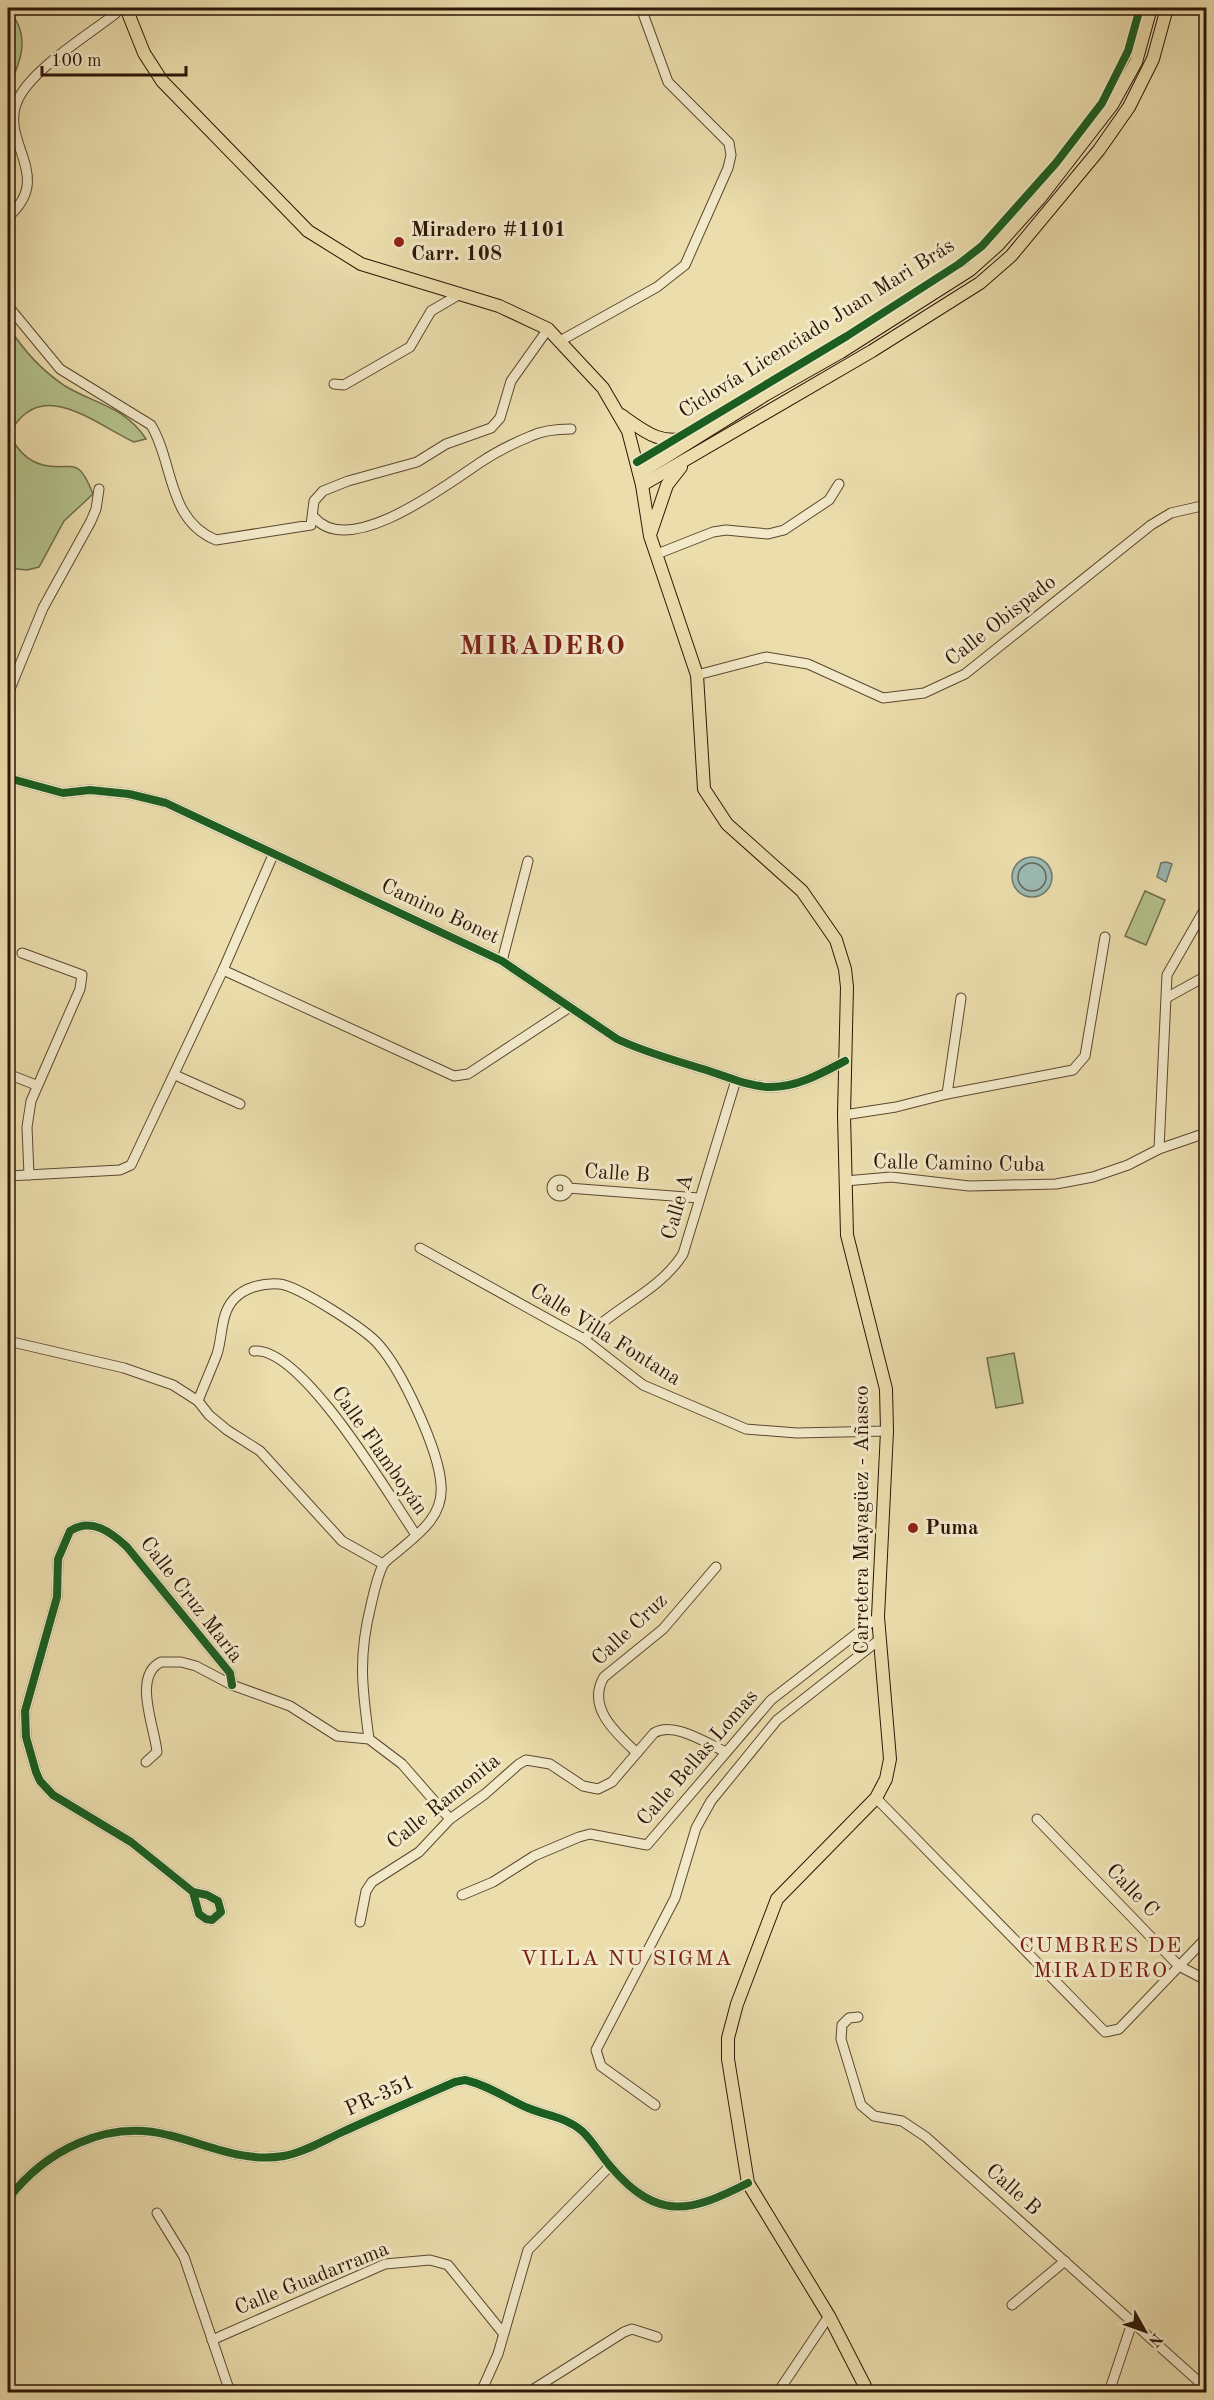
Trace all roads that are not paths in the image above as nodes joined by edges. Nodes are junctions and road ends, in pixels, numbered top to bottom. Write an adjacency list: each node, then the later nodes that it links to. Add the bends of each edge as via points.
1 (119, 8): 6 (street, via 29,80 16,103 14,132 24,153 28,177 23,199)
2 (126, 8): 7 (main road, via 144,53 162,81 308,231 361,264)
3 (641, 8): 10 (street, via 668,82 729,143 730,161 691,254 680,270)
4 (1151, 8): 14 (main road, via 1136,62 1112,105 998,245 942,288)
5 (1167, 8): 15 (main road, via 1153,59 1129,107 1099,150 1011,256 980,283 872,351)
6 (8, 217)
7 (460, 294): 9 (main road, via 499,306); 11 (street, via 431,311 410,347 344,384)
8 (8, 306): 20 (street, via 60,369 152,424 176,498 189,519 208,537 223,540 311,525)
9 (548, 330): 10 (main road); 20 (street, via 511,381 500,418 491,428 446,444 417,462 348,480 323,491 314,501)
10 (561, 341): 12 (main road, via 603,388)
11 (334, 384)
12 (620, 414): 14 (main road, via 653,438 677,441); 16 (main road, Carretera Mayagüez - Añasco)
13 (571, 429): 20 (street, via 551,429 531,436 484,460 437,493 363,528 337,530 320,524)
14 (701, 435): 16 (main road)
15 (692, 456): 16 (main road); 21 (main road, via 667,485)
16 (641, 479): 21 (main road, Carretera Mayagüez - Añasco)
17 (839, 484): 22 (street, via 829,500 784,530 768,534 713,532)
18 (99, 489): 24 (street, via 96,509 43,608)
19 (1206, 505): 23 (street, Calle Obispado, via 1172,513 1151,525 965,674 924,693 883,698 808,664 778,657)
20 (314, 517)
21 (650, 536): 22 (main road, Carretera Mayagüez - Añasco)
22 (657, 554): 23 (main road, Carretera Mayagüez - Añasco)
23 (697, 675): 37 (main road, Carretera Mayagüez - Añasco, via 704,789 727,824 802,891 836,940 847,987)
24 (8, 694)
25 (8, 778): 26 (street, Camino Bonet, via 63,793 90,790 166,803)
26 (273, 855): 31 (street, Camino Bonet); 32 (street)
27 (528, 861): 31 (street)
28 (1206, 907): 34 (street, via 1167,975)
29 (1106, 938): 42 (street, via 1085,1056 1078,1066)
30 (22, 953): 41 (street, via 82,975 80,989)
31 (502, 961): 36 (street, Camino Bonet)
32 (223, 970): 36 (street, via 454,1076 468,1074); 39 (street)
33 (1206, 976): 34 (street)
34 (1168, 997): 46 (street)
35 (961, 998): 42 (street)
36 (570, 1007): 40 (street, Camino Bonet, via 636,1048)
37 (845, 1062): 40 (street, Camino Bonet, via 789,1085 771,1087); 44 (main road, Carretera Mayagüez - Añasco)
38 (8, 1074): 41 (street)
39 (175, 1075): 43 (street); 47 (street, via 131,1165 120,1170)
40 (736, 1080): 51 (street, Calle A)
41 (36, 1085): 47 (street, via 27,1127)
42 (947, 1095): 44 (street)
43 (240, 1104)
44 (844, 1115): 49 (main road, Carretera Mayagüez - Añasco)
45 (1206, 1133): 46 (street, Calle Camino Cuba)
46 (1159, 1149): 49 (street, Calle Camino Cuba, via 1093,1177 1056,1184 969,1186 891,1177)
47 (29, 1174): 48 (street)
48 (8, 1176)
49 (845, 1181): 57 (main road, Carretera Mayagüez - Añasco, via 847,1235 886,1389)
50 (568, 1188): 51 (street, Calle B)
51 (699, 1198): 53 (street, Calle A, via 683,1254 672,1270)
52 (420, 1248): 53 (street, Calle Villa Fontana)
53 (584, 1339): 57 (street, Calle Villa Fontana, via 643,1385 746,1429 796,1433)
54 (8, 1341): 56 (street, via 160,1379)
55 (254, 1350): 58 (street, Calle Flamboyán, via 271,1352 320,1396)
56 (198, 1401): 58 (street, via 218,1352 226,1310 234,1298 251,1286 280,1284 326,1307 378,1343 417,1412 441,1486 434,1515); 59 (street, via 209,1415 260,1451 342,1541)
57 (887, 1431): 61 (main road, Carretera Mayagüez - Añasco)
58 (416, 1535): 59 (street)
59 (383, 1564): 64 (street, via 361,1654)
60 (716, 1567): 66 (street, Calle Cruz, via 663,1629 599,1685 599,1705 605,1717)
61 (878, 1617): 62 (main road, Carretera Mayagüez - Añasco); 65 (street, Calle Bellas Lomas, via 779,1693)
62 (879, 1640): 68 (main road, Carretera Mayagüez - Añasco, via 890,1759); 78 (street, via 777,1720 711,1801 696,1828 675,1898 596,2050 601,2066)
63 (232, 1685): 64 (street, via 290,1706 337,1736); 67 (street, via 181,1662 155,1665 147,1690 157,1752); 71 (street, Calle Cruz María, via 230,1673 127,1547 95,1526 70,1531 58,1559 57,1597 26,1711 26,1737 36,1772 53,1795 132,1842)
64 (369, 1739): 69 (street, via 402,1764)
65 (726, 1752): 66 (street, Calle Ramonita, via 666,1728 654,1733); 72 (street, Calle Bellas Lomas, via 647,1845 590,1834 534,1856 493,1882)
66 (637, 1753): 69 (street, Calle Ramonita, via 612,1782 598,1789 583,1786 550,1764 526,1760)
67 (146, 1762)
68 (876, 1798): 75 (street, via 1105,2032 1119,2029); 80 (main road, Carretera Mayagüez - Añasco, via 777,1899 737,2004 728,2038 728,2060)
69 (450, 1819): 73 (street, Calle Ramonita, via 419,1851 372,1882)
70 (1037, 1820): 75 (street, Calle C)
71 (193, 1892)
72 (462, 1894)
73 (360, 1922)
74 (1206, 1938): 75 (street)
75 (1179, 1965): 76 (street, Calle C)
76 (1206, 1980)
77 (858, 2017): 83 (street, Calle B, via 849,2018 842,2025 841,2039 861,2105 874,2116 902,2121 926,2137)
78 (656, 2105)
79 (610, 2166): 80 (street, PR-351 / PR-351, via 648,2199 683,2208 695,2207); 81 (street, PR-351 / PR-351, via 583,2132 566,2119 531,2109 465,2080 286,2156 220,2152 153,2132 106,2134 64,2150 27,2176); 87 (street, via 528,2250)
80 (748, 2183): 85 (main road, Carretera Mayagüez - Añasco)
81 (8, 2199)
82 (157, 2213): 89 (street, via 184,2258)
83 (1065, 2261): 84 (street); 86 (street, Calle B)
84 (1012, 2305)
85 (830, 2316): 94 (street); 95 (main road, Carretera Mayagüez - Añasco)
86 (1132, 2323): 90 (street, Calle B); 96 (street)
87 (503, 2333): 89 (street, Calle Guadarrama, via 448,2265 430,2260 385,2264); 92 (street)
88 (657, 2337): 93 (street, via 632,2329 624,2332)
89 (212, 2340): 91 (street)
90 (1206, 2388)
91 (230, 2392)
92 (481, 2392)
93 (529, 2392)
94 (778, 2392)
95 (868, 2392)
96 (1109, 2392)

